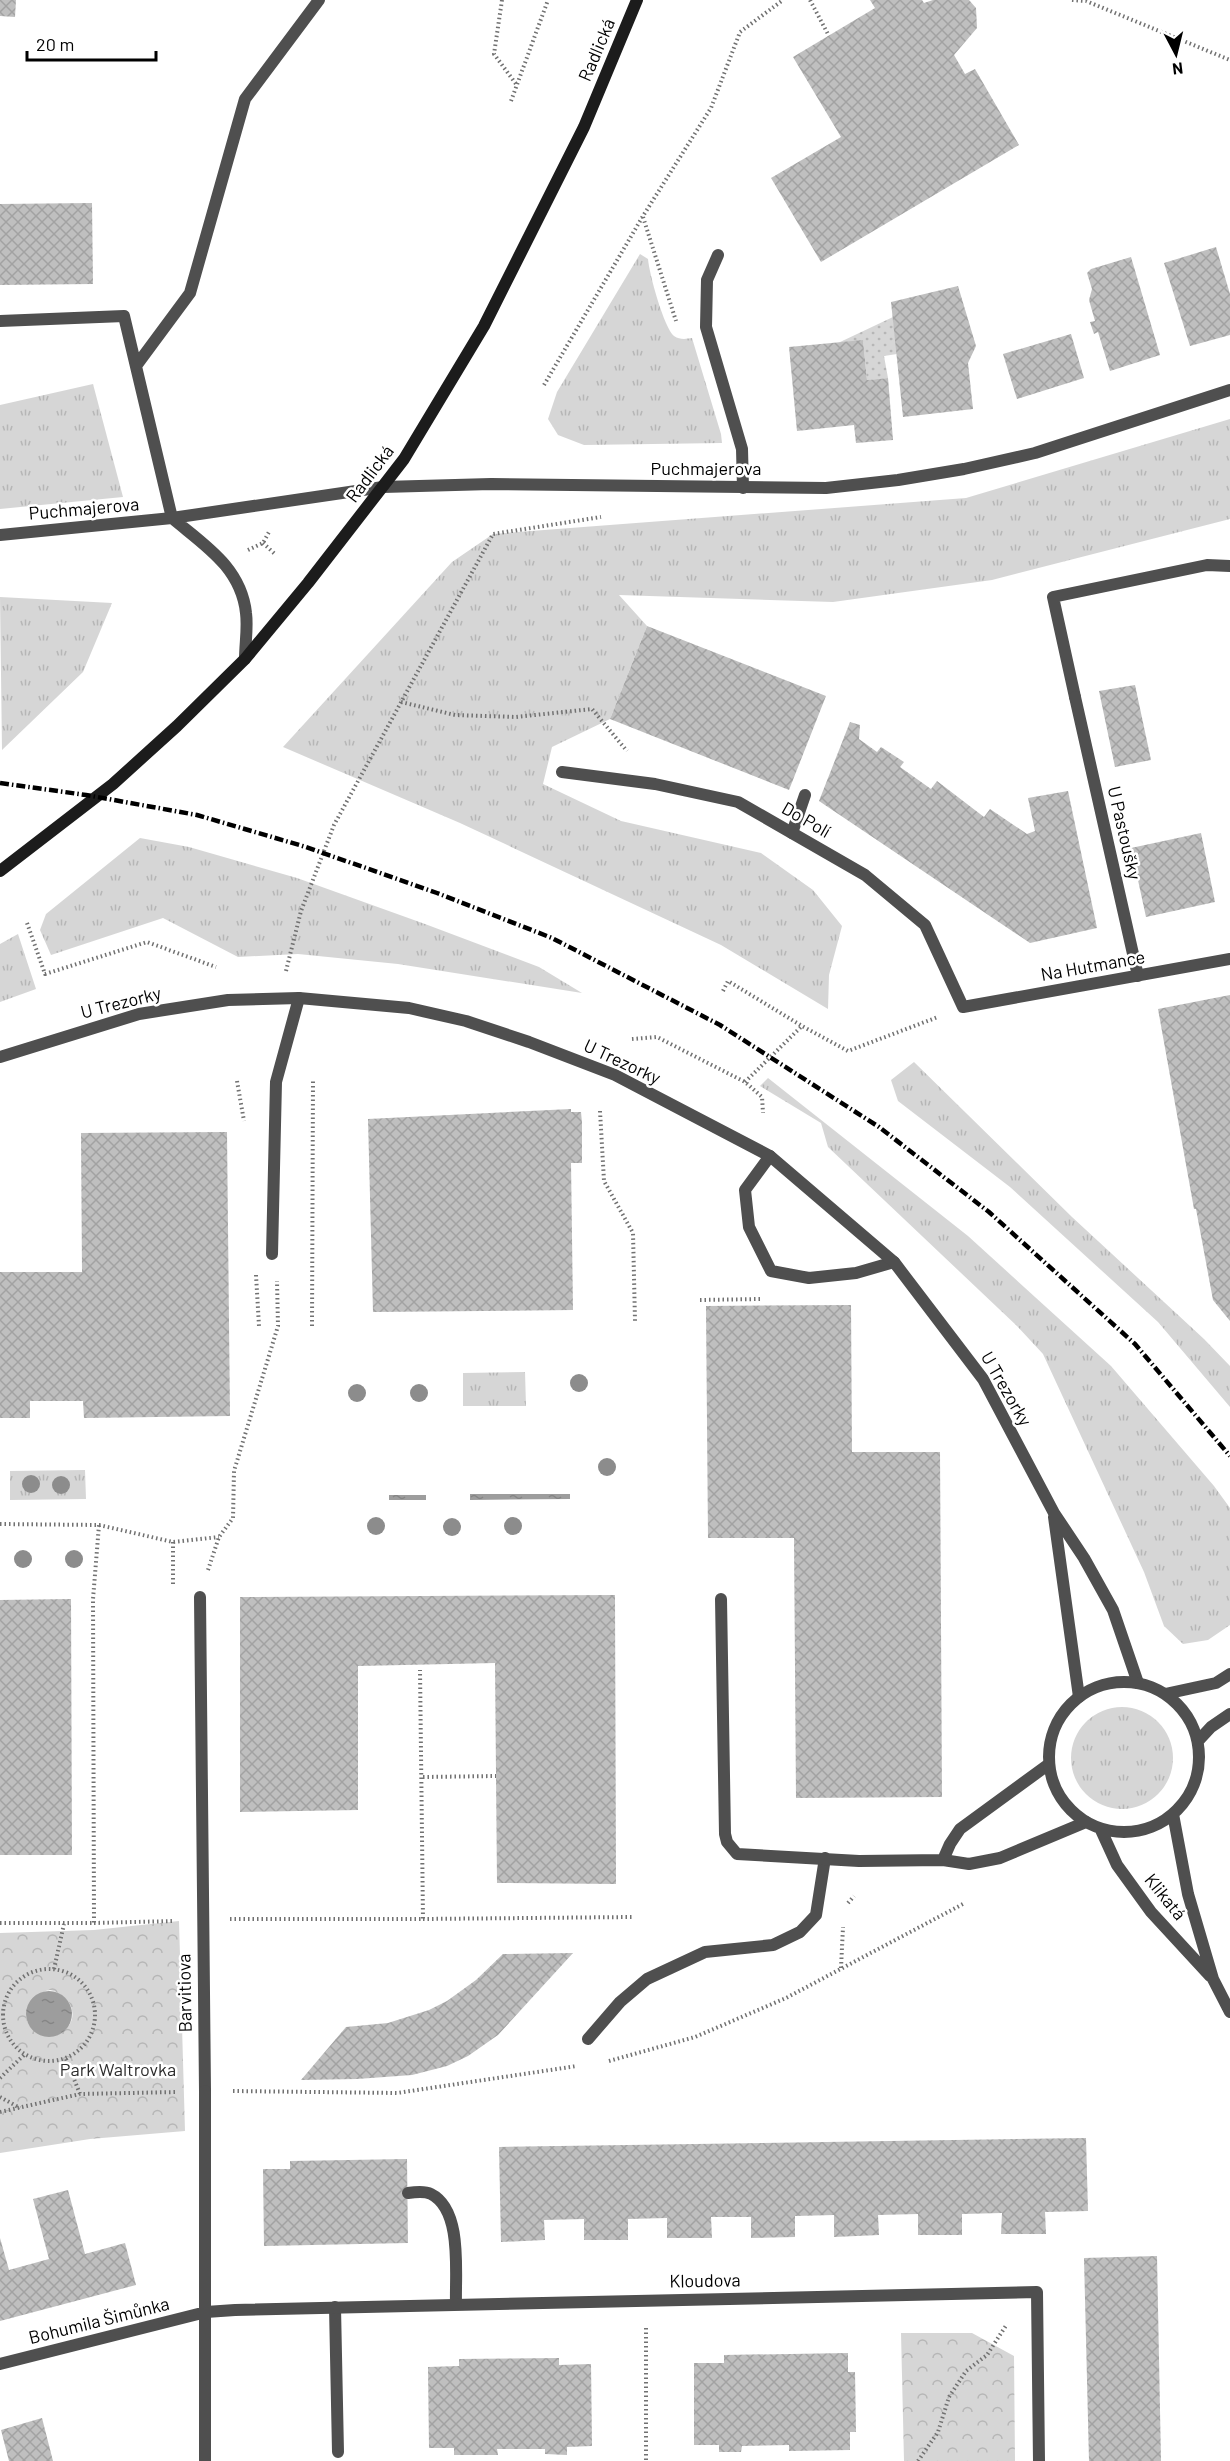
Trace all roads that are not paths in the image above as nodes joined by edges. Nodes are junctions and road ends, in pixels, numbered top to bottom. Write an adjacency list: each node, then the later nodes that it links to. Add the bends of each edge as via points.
1 (319, 0): 5 (street, via 245,99 190,293)
2 (637, 0): 7 (main road, Radlická, via 584,127 484,327 405,459)
3 (718, 255): 8 (street, via 707,280 706,327 742,449)
4 (0, 321): 5 (street, via 124,316)
5 (136, 366): 9 (street)
6 (1230, 390): 8 (street, Puchmajerova, via 1035,453 964,469 826,488)
7 (383, 487): 8 (street, Puchmajerova, via 491,484); 9 (street, Puchmajerova); 12 (main road, Radlická)
8 (743, 488)
9 (172, 518): 10 (street, Puchmajerova); 12 (street, via 226,563 240,586 246,613)
10 (0, 535)
11 (1230, 566): 18 (street, U Pastoušky, via 1207,566 1053,597)
12 (241, 663): 16 (main road, Radlická, via 113,784)
13 (562, 772): 15 (street, Do Polí, via 655,784 738,802)
14 (805, 795): 15 (street)
15 (792, 833): 20 (street, Do Polí, via 865,875 925,925)
16 (1, 870)
17 (1230, 959): 18 (street, Na Hutmance)
18 (1138, 976): 20 (street, Na Hutmance)
19 (299, 998): 21 (street, U Trezorky, via 228,1000 139,1014); 22 (street, U Trezorky, via 409,1008 519,1038 615,1075); 23 (street, via 276,1082)
20 (963, 1007)
21 (0, 1057)
22 (770, 1156): 24 (street, U Trezorky); 24 (street, via 745,1190 749,1227 771,1271 809,1278 856,1273)
23 (272, 1254)
24 (894, 1262): 25 (street, U Trezorky, via 983,1379)
25 (1054, 1513): 29 (street, U Trezorky, via 1113,1610); 31 (street, U Trezorky)
26 (200, 1597): 46 (street, Barvitiova)
27 (721, 1599): 38 (street, via 727,1842 737,1854 745,1856)
28 (1230, 1674): 30 (street, via 1216,1683)
29 (1138, 1683): 30 (street); 31 (street, via 1097,1687)
30 (1166, 1694): 33 (street, via 1191,1723)
31 (1079, 1697): 34 (street, via 1061,1715 1051,1739)
32 (1230, 1714): 33 (street)
33 (1198, 1741): 35 (street, via 1200,1756 1193,1787)
34 (1049, 1764): 36 (street, via 1055,1787 1068,1807); 39 (street, via 960,1829)
35 (1173, 1814): 37 (street, via 1143,1831); 40 (street, Klikatá, via 1188,1894)
36 (1086, 1822): 37 (street); 39 (street, via 1000,1858 969,1864)
37 (1101, 1830): 40 (street, Klikatá, via 1117,1865 1151,1912)
38 (825, 1858): 39 (street); 42 (street, via 816,1915 800,1932 773,1945 705,1952 647,1979 620,2002)
39 (943, 1860)
40 (1213, 1979): 41 (street, Klikatá)
41 (1230, 2012)
42 (588, 2039)
43 (408, 2193): 44 (street, via 429,2192 440,2199 454,2226)
44 (456, 2304): 45 (street, Kloudova); 50 (street, Kloudova, via 1037,2292)
45 (335, 2307): 46 (street, Kloudova); 48 (street)
46 (206, 2312): 47 (street, Bohumila Šimůnka); 49 (street, Barvitiova)
47 (0, 2364)
48 (338, 2452)
49 (205, 2461)
50 (1039, 2461)

